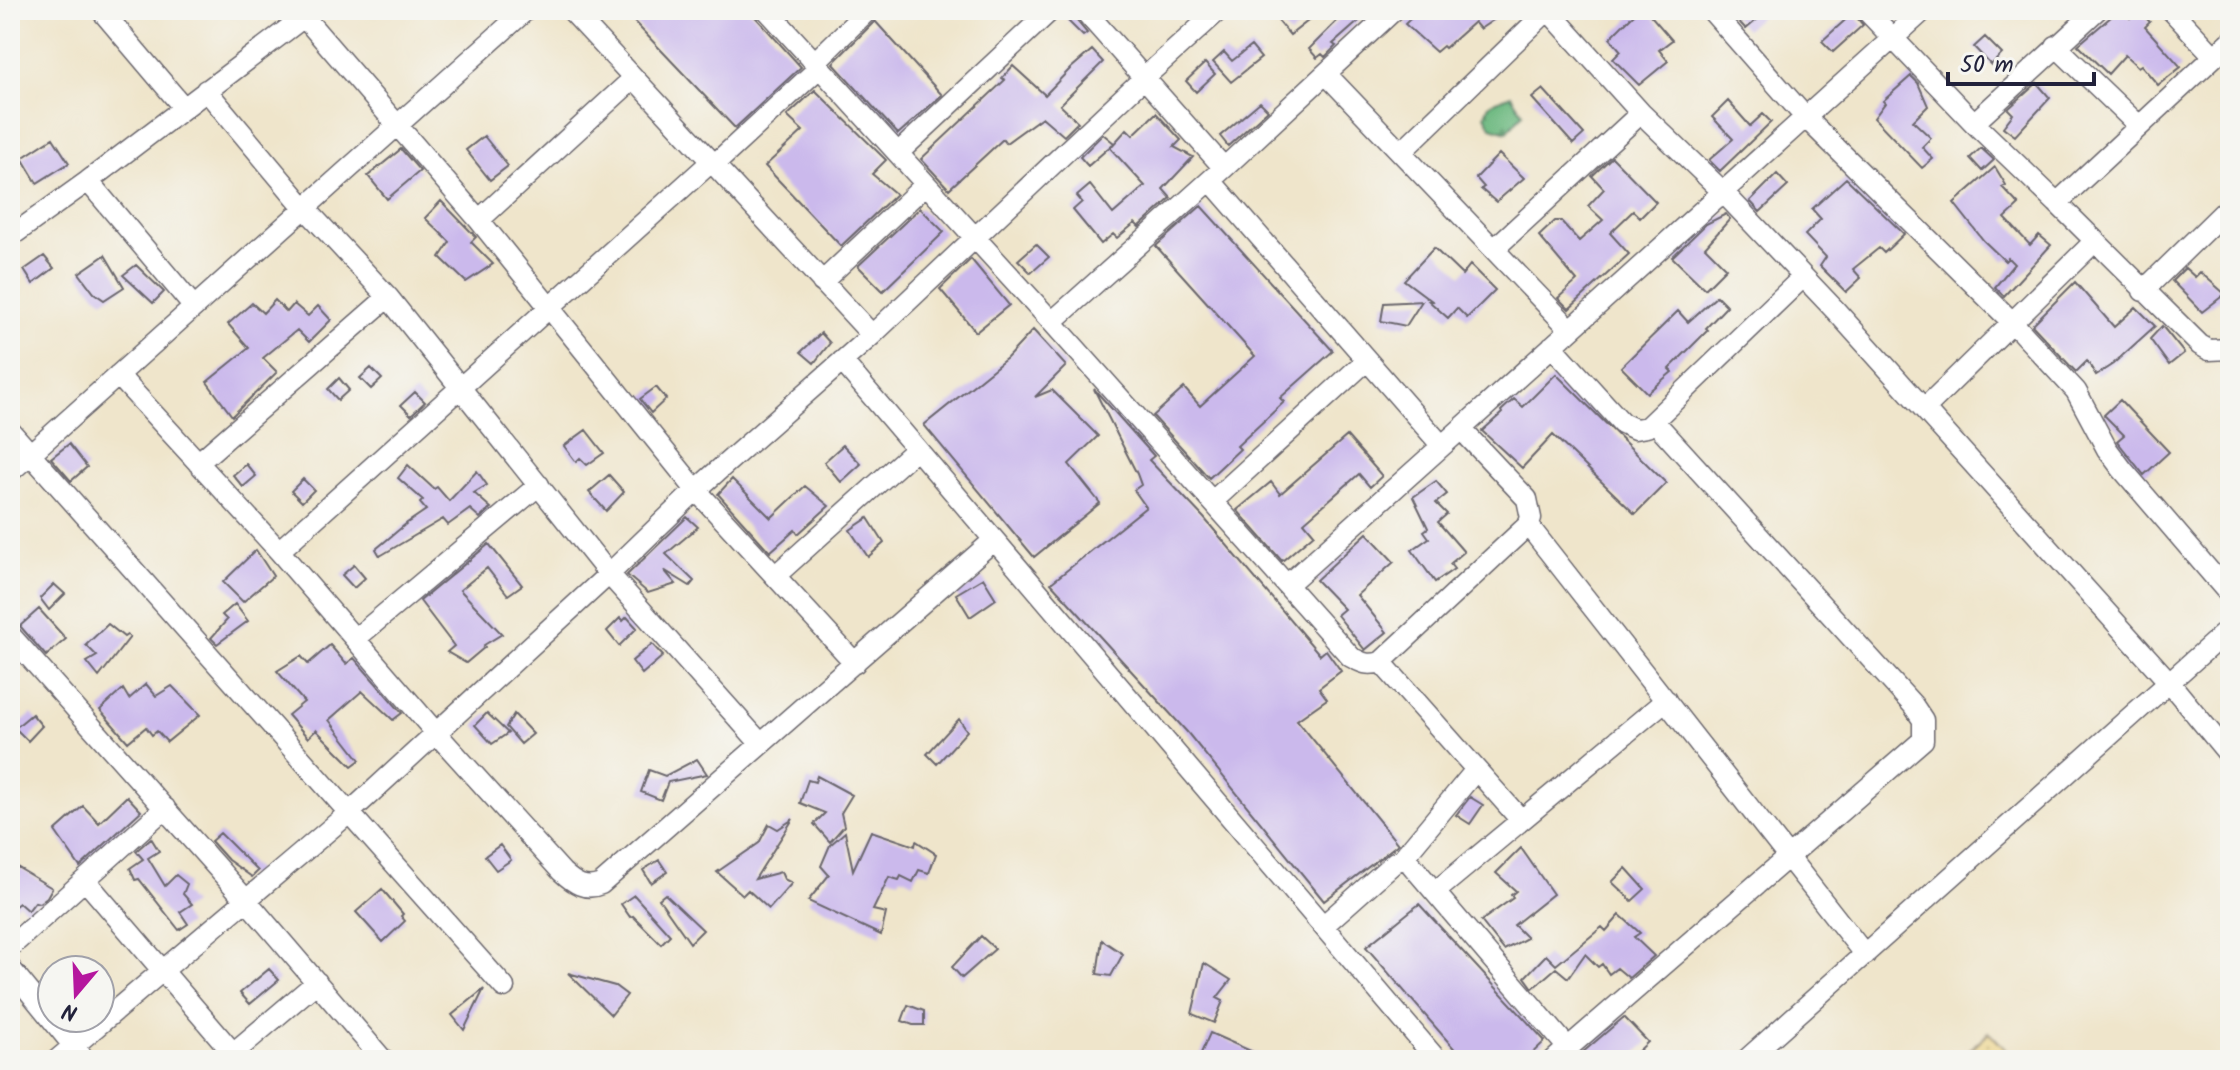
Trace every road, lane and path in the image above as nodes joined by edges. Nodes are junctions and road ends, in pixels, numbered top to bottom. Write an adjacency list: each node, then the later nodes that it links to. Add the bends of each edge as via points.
1 (101, 10): 25 (street)
2 (526, 10): 29 (street)
3 (571, 10): 23 (street)
4 (767, 10): 20 (street)
5 (868, 10): 20 (street)
6 (1051, 10): 32 (street)
7 (1084, 10): 22 (street)
8 (1219, 10): 22 (street)
9 (1394, 10): 21 (street)
10 (1711, 10): 27 (street)
11 (1866, 10): 16 (street)
12 (1924, 10): 16 (street)
13 (2097, 10): 18 (street)
14 (2171, 10): 19 (street)
15 (309, 14): 24 (street); 29 (street)
16 (1893, 39): 27 (street); 28 (street)
17 (2230, 42): 19 (street)
18 (2056, 46): 28 (street); 30 (street)
19 (2214, 56): 30 (street)
20 (817, 64): 32 (street); 33 (street)
21 (1326, 74): 31 (street); 34 (street)
22 (1145, 77): 34 (street); 43 (street)
23 (633, 79): 33 (street); 41 (street)
24 (206, 90): 25 (street); 40 (street)
25 (184, 108): 35 (street)
26 (1641, 113): 31 (street, via 1548,10); 37 (street); 45 (street)
27 (1805, 117): 37 (street); 53 (street)
28 (1974, 123): 38 (street)
29 (396, 124): 40 (street); 41 (street)
30 (2138, 125): 38 (street)
31 (1401, 152): 45 (street)
32 (898, 153): 36 (street)
33 (712, 164): 47 (street); 51 (street)
34 (1218, 174): 52 (street); 58 (street)
35 (88, 181): 42 (street); 50 (street)
36 (926, 184): 43 (street); 47 (street)
37 (1722, 191): 46 (street); 54 (street)
38 (2057, 203): 44 (street)
39 (2230, 206): 48 (street)
40 (304, 207): 49 (street); 50 (street)
41 (479, 220): 51 (street)
42 (10, 237)
43 (975, 238): 52 (street); 55 (street)
44 (2095, 241): 48 (street); 53 (street)
45 (1494, 249): 54 (street)
46 (1803, 277): 62 (street); 63 (street)
47 (822, 282): 55 (street)
48 (2143, 291): 57 (street, via 2200,345)
49 (388, 297): 61 (street); 69 (street)
50 (193, 306): 60 (street)
51 (549, 306): 61 (street); 72 (street)
52 (1052, 322): 73 (street)
53 (2012, 322): 62 (street); 80 (street, via 2076,391 2107,449)
54 (1570, 329): 56 (street)
55 (872, 335): 59 (street)
56 (1552, 346): 63 (street, via 1622,423 1635,429); 64 (street)
57 (2230, 349)
58 (1367, 360): 66 (street); 73 (street)
59 (842, 361): 67 (street); 72 (street)
60 (118, 375): 68 (street); 69 (street)
61 (461, 385): 71 (street); 76 (street)
62 (1924, 409): 86 (street)
63 (1654, 421): 95 (street, via 1923,720 1923,740)
64 (1461, 429): 66 (street); 74 (street, via 1527,499)
65 (10, 431): 68 (street)
66 (1442, 446): 79 (street)
67 (916, 449): 75 (street); 78 (street)
68 (31, 453): 70 (street); 93 (street)
69 (198, 463): 76 (street)
70 (10, 472)
71 (539, 485): 77 (street); 83 (street)
72 (696, 490): 77 (street); 78 (street)
73 (1213, 501): 79 (street)
74 (1528, 525): 84 (street); 87 (street)
75 (994, 540): 85 (street); 100 (street)
76 (279, 551): 83 (street)
77 (609, 574): 88 (street); 89 (street)
78 (775, 576): 85 (street)
79 (1288, 584): 84 (street, via 1351,657 1362,664)
80 (2230, 595)
81 (2230, 628): 86 (street)
82 (10, 635): 92 (street)
83 (355, 639): 88 (street)
84 (1381, 662): 91 (street)
85 (855, 663): 89 (street)
86 (2169, 682): 90 (street); 102 (street)
87 (1666, 700): 94 (street); 95 (street)
88 (436, 733): 89 (street, via 562,872 583,887 601,884); 93 (street)
89 (761, 744)
90 (2230, 756)
91 (1475, 771): 94 (street); 96 (street)
92 (165, 808): 97 (street); 99 (street)
93 (349, 813): 99 (street); 106 (street)
94 (1521, 820): 98 (street)
95 (1788, 857): 102 (street); 108 (street)
96 (1402, 859): 98 (street); 100 (street)
97 (85, 880): 101 (street); 104 (street)
98 (1435, 892): 108 (street)
99 (246, 900): 104 (street); 105 (street)
100 (1323, 926): 112 (street)
101 (10, 947)
102 (1865, 955): 113 (street)
103 (10, 968): 107 (street)
104 (163, 971): 107 (street); 109 (street)
105 (317, 982): 109 (street); 111 (street)
106 (504, 987)
107 (79, 1053): 110 (street)
108 (1561, 1054)
109 (229, 1056)
110 (57, 1060)
111 (383, 1060)
112 (1437, 1060)
113 (1746, 1060)

